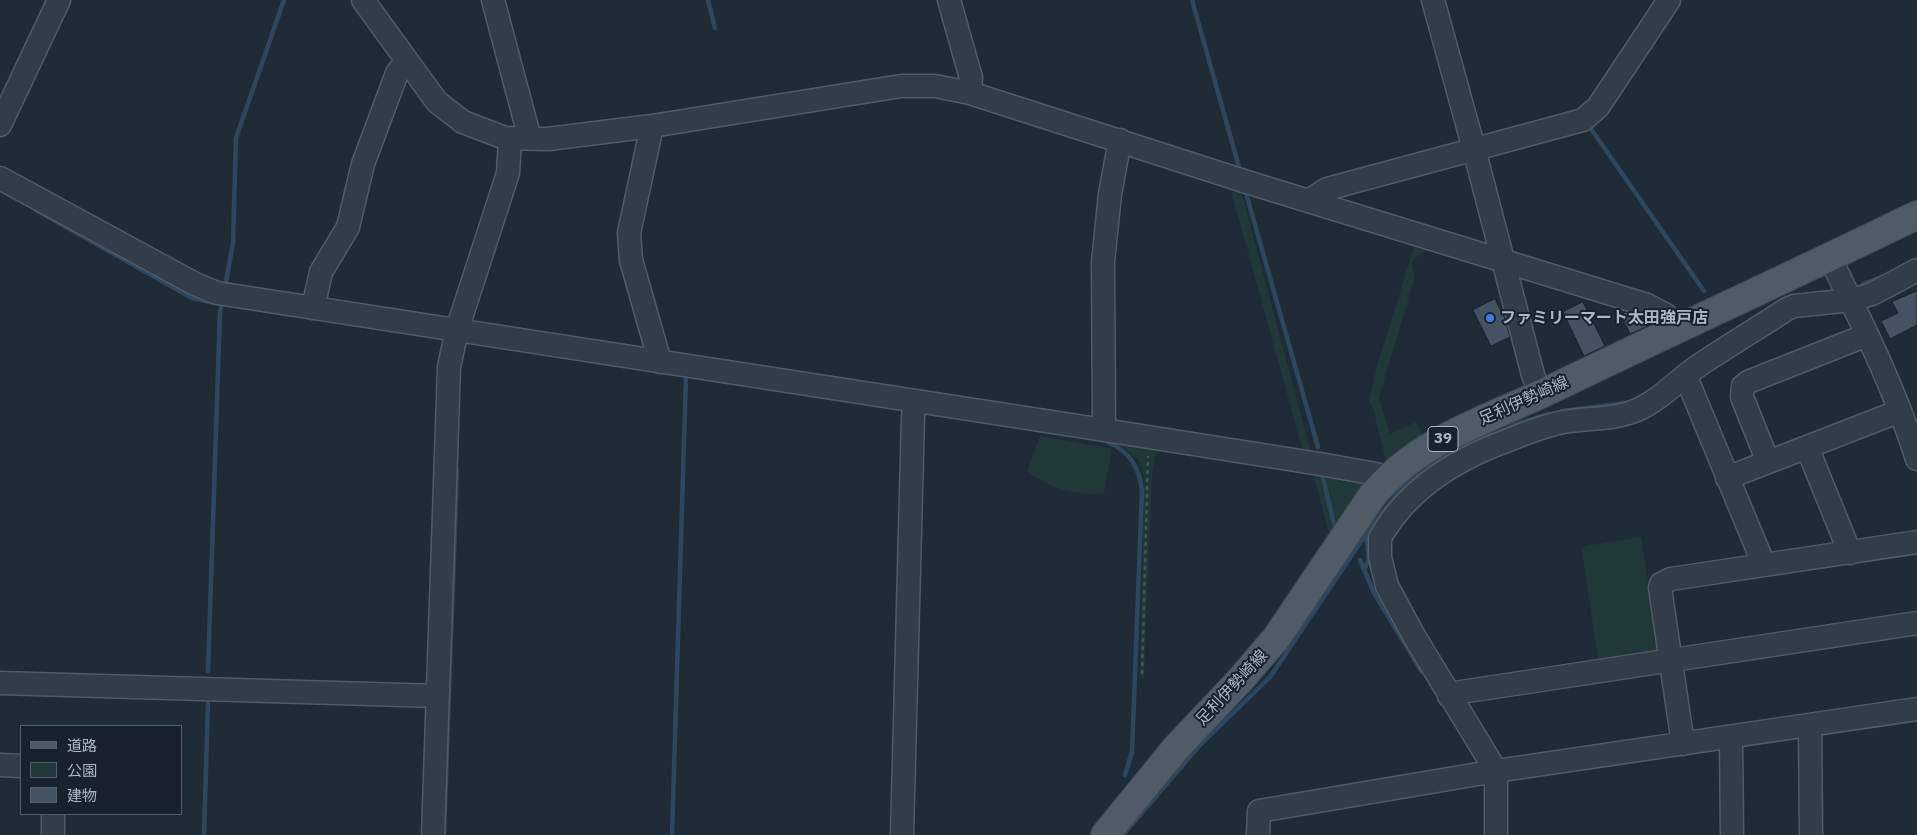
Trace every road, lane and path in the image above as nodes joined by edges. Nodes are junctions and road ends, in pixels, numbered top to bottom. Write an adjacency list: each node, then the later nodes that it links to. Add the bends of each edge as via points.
1 (59, 0): 9 (street)
2 (363, 0): 7 (street)
3 (494, 0): 11 (street)
4 (949, 0): 8 (street, via 971,78)
5 (1432, 0): 13 (street)
6 (1669, 0): 13 (street, via 1593,114 1583,120)
7 (407, 61): 11 (street, via 437,102 453,116 472,127); 21 (street, via 397,73 363,164 348,227 321,272)
8 (970, 93): 10 (street, via 935,86 901,86); 12 (street)
9 (0, 125)
10 (652, 126): 11 (street, via 548,139); 25 (street, via 629,233 631,260)
11 (520, 139): 22 (street)
12 (1120, 140): 15 (street); 30 (street, via 1103,262)
13 (1474, 149): 15 (street, via 1327,190); 18 (street)
14 (0, 178): 21 (street, via 195,284 217,292)
15 (1309, 201): 18 (street)
16 (1917, 215): 17 (main road, 足利伊勢崎線 / 39)
17 (1830, 258): 20 (street); 23 (main road, 足利伊勢崎線 / 39)
18 (1502, 259): 23 (street, via 1646,305 1666,315); 28 (street, via 1533,375)
19 (1917, 270): 20 (street, via 1872,294)
20 (1851, 300): 24 (street); 26 (street, via 1794,306)
21 (313, 308): 22 (street)
22 (457, 330): 25 (street); 44 (street, via 449,367)
23 (1674, 330): 28 (main road, 足利伊勢崎線 / 39)
24 (1867, 335): 29 (street); 34 (street, via 1743,386 1742,397)
25 (660, 362): 27 (street)
26 (1684, 377): 28 (street, via 1650,403 1631,412); 35 (street)
27 (915, 401): 30 (street); 56 (street, via 912,417)
28 (1555, 406): 36 (main road, 足利伊勢崎線 / 39, via 1425,448); 45 (street, via 1532,431 1448,467 1410,500 1380,538 1380,557 1387,586)
29 (1900, 410): 32 (street); 33 (street)
30 (1104, 430): 31 (street)
31 (1150, 437): 36 (street, via 1326,465 1376,474); 42 (path)
32 (1807, 447): 34 (street); 38 (street)
33 (1917, 458)
34 (1768, 462): 35 (street)
35 (1727, 478): 39 (street)
36 (1386, 479): 57 (main road, 足利伊勢崎線 / 39, via 1277,637 1176,748)
37 (1917, 542): 38 (street)
38 (1850, 552): 39 (street)
39 (1764, 565): 41 (street, via 1661,584)
40 (1917, 623): 41 (street)
41 (1670, 659): 45 (street); 49 (street)
42 (1142, 674)
43 (0, 683): 44 (street)
44 (438, 686): 55 (street)
45 (1449, 696): 52 (street)
46 (1917, 708): 47 (street)
47 (1810, 725): 48 (street); 61 (street)
48 (1731, 737): 49 (street); 60 (street)
49 (1683, 744): 52 (street)
50 (0, 765): 51 (street)
51 (20, 766)
52 (1496, 771): 58 (street, via 1258,811); 59 (street)
53 (53, 815): 54 (street)
54 (52, 835)
55 (433, 835)
56 (902, 835)
57 (1105, 835)
58 (1258, 835)
59 (1496, 835)
60 (1732, 835)
61 (1811, 835)

